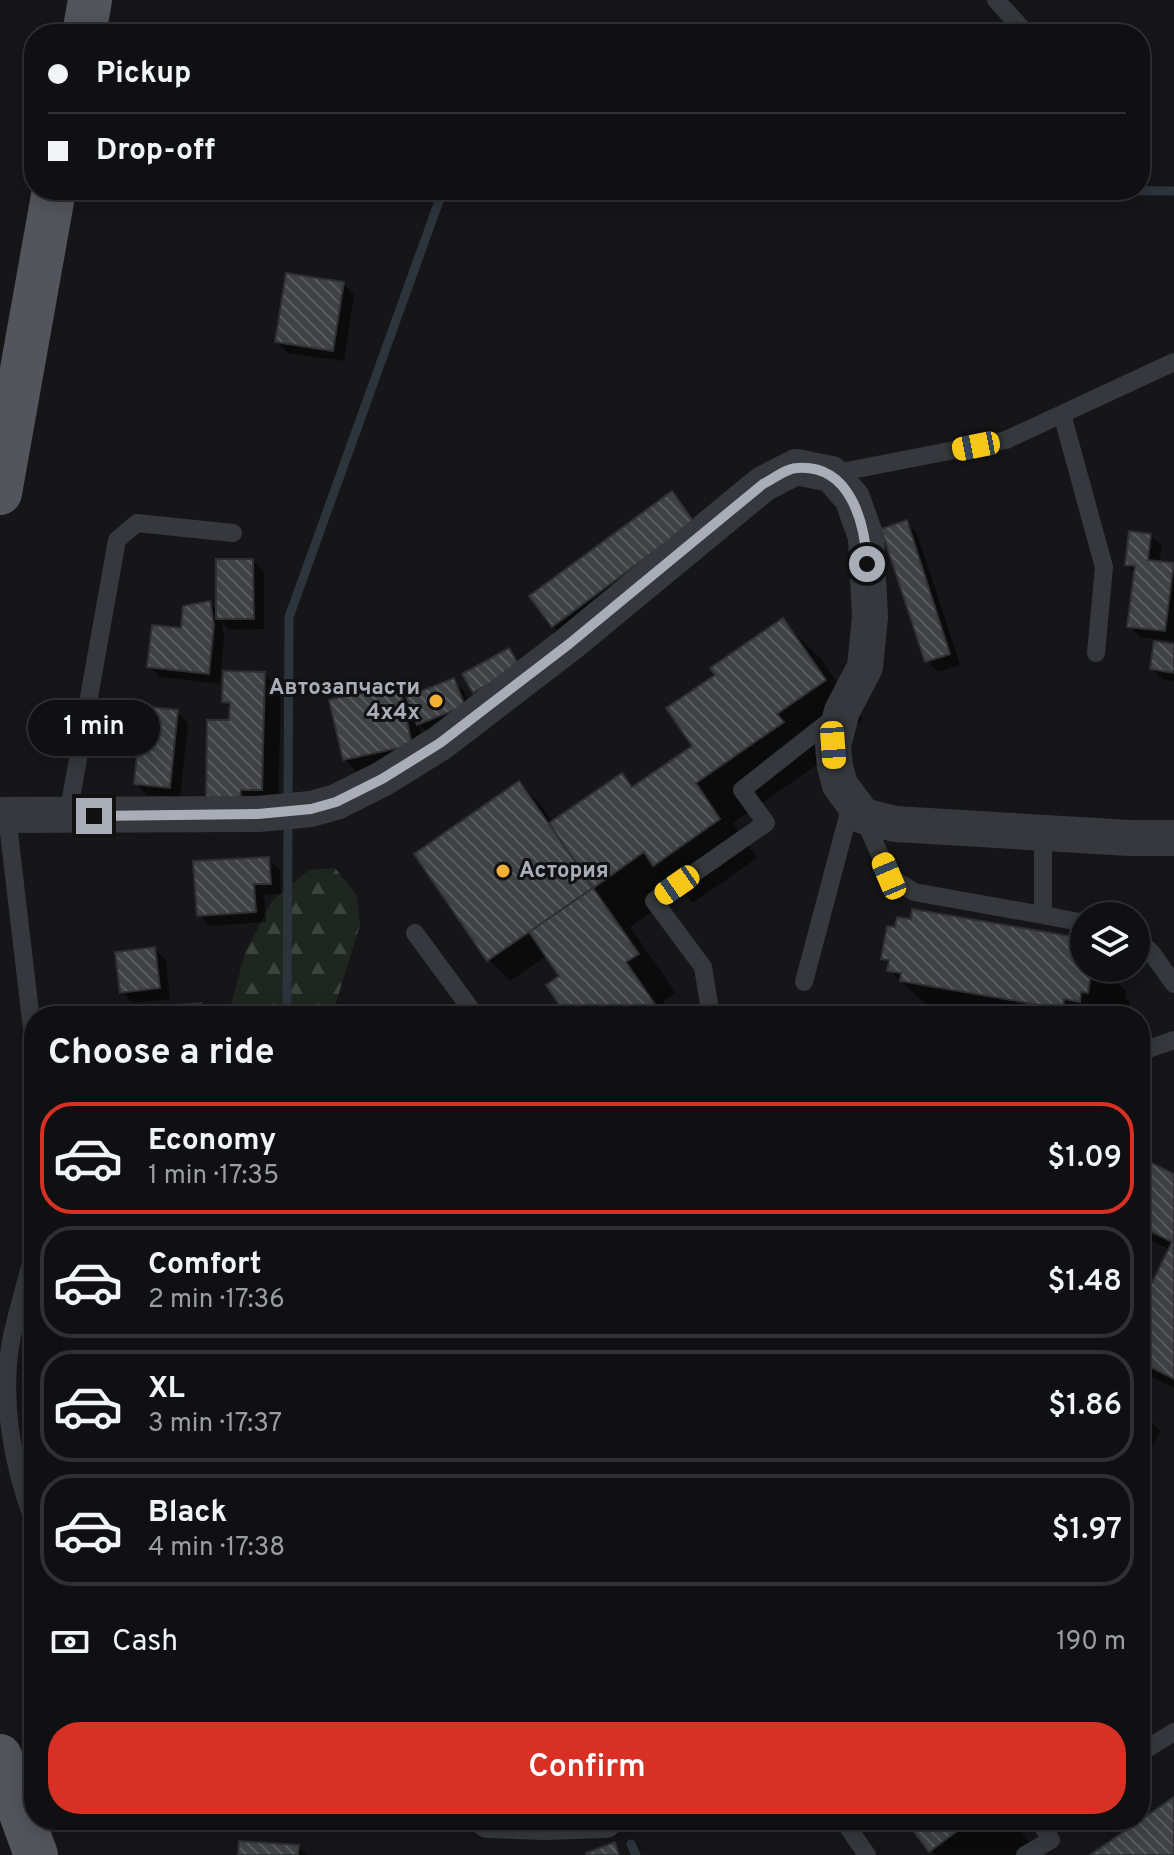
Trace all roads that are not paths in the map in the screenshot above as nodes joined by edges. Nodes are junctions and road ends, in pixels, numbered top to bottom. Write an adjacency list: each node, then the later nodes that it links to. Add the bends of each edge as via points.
1 (90, 0): 3 (main road)
2 (996, 0): 4 (lane)
3 (86, 24)
4 (1018, 24)
5 (52, 200): 9 (main road)
6 (1174, 362): 7 (lane)
7 (1062, 414): 8 (lane, via 1006,440); 11 (lane, via 1104,567)
8 (831, 474): 12 (street, via 852,498 866,537 870,617 865,667); 15 (street, via 796,467 763,484 440,743 336,802 258,814)
9 (0, 493)
10 (233, 533): 15 (lane, via 137,523 117,540)
11 (1096, 653)
12 (842, 711): 13 (street, via 833,745 835,767 840,785); 28 (lane, via 742,790 766,823 654,901 703,967)
13 (857, 808): 16 (street, via 895,824); 20 (lane, via 889,876 914,892); 24 (lane)
14 (3, 815): 15 (street); 26 (lane)
15 (68, 815)
16 (1043, 833): 17 (street); 20 (lane)
17 (1130, 838): 18 (street); 19 (lane)
18 (1174, 838)
19 (1174, 855)
20 (1043, 915): 21 (lane)
21 (1070, 920)
22 (415, 933): 27 (lane)
23 (1150, 951): 25 (lane)
24 (804, 982)
25 (1174, 984)
26 (29, 1006)
27 (469, 1006)
28 (709, 1006)
29 (1174, 1040): 30 (lane)
30 (1150, 1048)
31 (24, 1289): 32 (lane, via 11,1338 6,1402)
32 (24, 1497)
33 (1174, 1732): 34 (lane)
34 (1150, 1747)
35 (12, 1785): 36 (main road)
36 (24, 1820)
37 (27, 1830): 40 (main road)
38 (850, 1830): 41 (lane)
39 (1045, 1830): 42 (lane, via 1051,1840)
40 (36, 1855)
41 (867, 1855)
42 (1025, 1855)

